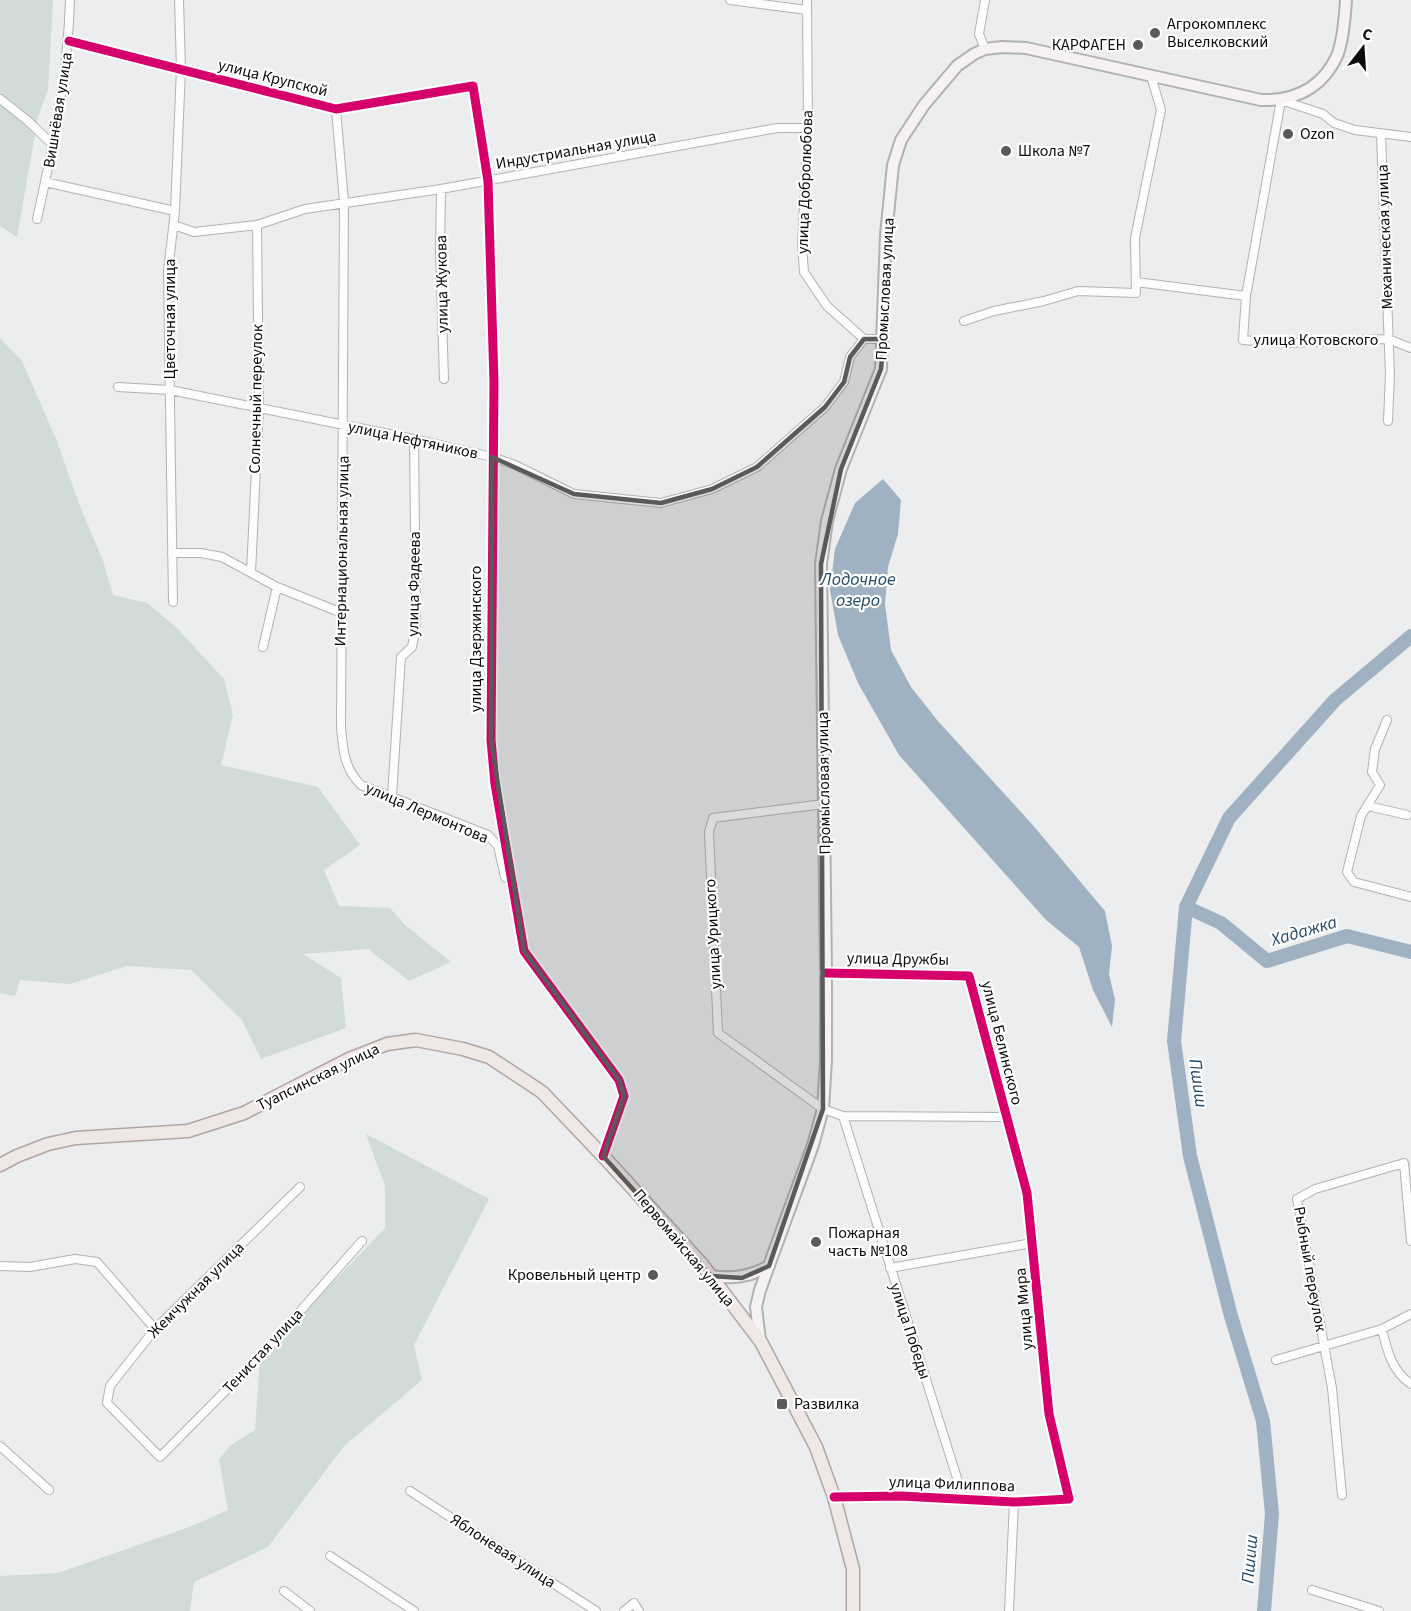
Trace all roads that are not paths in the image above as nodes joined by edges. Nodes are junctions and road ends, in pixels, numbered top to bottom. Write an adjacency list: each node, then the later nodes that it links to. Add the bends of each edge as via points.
1 (70, 0): 8 (street, Вишнёвая улица)
2 (179, 0): 10 (street, Цветочная улица)
3 (731, 0): 7 (street)
4 (807, 0): 7 (street, улица Добролюбова)
5 (985, 0): 9 (street, via 979,34)
6 (1346, 0): 14 (main road, Промысловая улица, via 1337,55 1328,70 1302,93)
7 (807, 10): 16 (street, улица Добролюбова)
8 (69, 41): 10 (street, улица Крупской); 19 (street, Вишнёвая улица)
9 (985, 49): 11 (main road, Промысловая улица, via 1026,48); 32 (main road, Промысловая улица, via 957,66 901,140 893,165 886,235)
10 (181, 69): 15 (street, улица Крупской); 24 (street, Цветочная улица)
11 (1152, 76): 14 (main road, Промысловая улица, via 1261,100); 28 (street, via 1161,110 1135,238)
12 (473, 86): 15 (street, улица Крупской); 20 (street, улица Дзержинского)
13 (0, 99): 19 (street)
14 (1281, 100): 17 (street, via 1323,114 1334,123); 29 (street)
15 (336, 109): 23 (street, Интернациональная улица)
16 (808, 129): 20 (street, Индустриальная улица, via 777,128); 31 (street, улица Добролюбова, via 801,245 804,272 827,306)
17 (1381, 134): 18 (street); 33 (street, Механическая улица)
18 (1411, 137)
19 (54, 146): 21 (street, Вишнёвая улица)
20 (488, 181): 22 (street, Индустриальная улица); 42 (street, улица Дзержинского, via 494,382)
21 (45, 182): 24 (street); 25 (street, Вишнёвая улица)
22 (441, 189): 23 (street, Индустриальная улица); 35 (street, улица Жукова)
23 (344, 202): 27 (street, Индустриальная улица); 40 (street, Интернациональная улица)
24 (175, 211): 26 (street, Цветочная улица)
25 (37, 219)
26 (174, 225): 27 (street, Индустриальная улица, via 194,232); 37 (street, Цветочная улица, via 168,271)
27 (257, 225): 38 (street, Солнечный переулок)
28 (1136, 282): 29 (street); 30 (street, via 1137,293 1078,291)
29 (1246, 296): 33 (street, улица Котовского, via 1243,340 1287,343)
30 (964, 321)
31 (864, 339): 32 (street); 42 (street, улица Нефтяников, via 850,357 844,382 825,407 757,467 712,489 661,503 574,494)
32 (884, 339): 52 (main road, Промысловая улица, via 881,369 835,490 821,564)
33 (1388, 339): 34 (street); 39 (street, Механическая улица)
34 (1411, 348)
35 (444, 379)
36 (118, 387): 37 (street, улица Нефтяников)
37 (170, 390): 38 (street, улица Нефтяников); 43 (street, Цветочная улица)
38 (259, 407): 40 (street, улица Нефтяников); 44 (street, Солнечный переулок)
39 (1388, 421)
40 (344, 424): 41 (street, улица Нефтяников); 47 (street, Интернациональная улица)
41 (414, 439): 42 (street, улица Нефтяников); 51 (street, улица Фадеева, via 416,626 412,647 401,657)
42 (492, 457): 55 (street, улица Дзержинского, via 490,740)
43 (172, 553): 44 (street, via 222,557); 46 (street, Цветочная улица)
44 (250, 572): 45 (street)
45 (277, 587): 47 (street); 48 (street)
46 (173, 602)
47 (342, 613): 50 (street, Интернациональная улица, via 340,727 344,758)
48 (263, 647)
49 (1387, 720): 53 (street, via 1375,748 1372,772 1380,785)
50 (352, 776): 51 (street, улица Лермонтова, via 361,785)
51 (392, 796): 55 (street, улица Лермонтова, via 488,835 498,846 505,877)
52 (824, 804): 57 (main road, Промысловая улица); 59 (street, улица Урицкого, via 713,818 709,832 718,1033)
53 (1368, 806): 54 (street); 56 (street, via 1361,816 1347,872 1354,882)
54 (1407, 815)
55 (513, 882): 62 (street, улица Дзержинского, via 524,951 619,1080 624,1096)
56 (1411, 897)
57 (826, 973): 58 (street, улица Дружбы); 59 (main road, Промысловая улица)
58 (969, 976): 61 (street, улица Белинского)
59 (823, 1109): 60 (street); 69 (main road, Промысловая улица)
60 (843, 1116): 61 (street); 70 (street, улица Победы)
61 (1005, 1117): 67 (street, улица Мира, via 1027,1194)
62 (603, 1156): 63 (main road, Туапсинская улица, via 542,1092 489,1057 416,1040 387,1044 244,1113 188,1131 76,1138 48,1144); 71 (main road, Первомайская улица)
63 (0, 1165)
64 (300, 1187): 73 (street, Жемчужная улица)
65 (362, 1241): 79 (street, Тенистая улица, via 266,1350 160,1457)
66 (1411, 1241): 76 (street, Рыбный переулок, via 1404,1163 1315,1189 1297,1199)
67 (1032, 1243): 70 (street, улица Мира); 86 (street, улица Мира, via 1048,1414)
68 (0, 1266): 73 (street, via 30,1267 75,1259 97,1262)
69 (769, 1266): 71 (main road, via 742,1278); 75 (main road, Промысловая улица, via 756,1308)
70 (890, 1268): 85 (street, улица Победы)
71 (711, 1276): 75 (main road, Первомайская улица)
72 (1411, 1314): 74 (street, Рыбный переулок)
73 (155, 1329): 79 (street, Жемчужная улица, via 110,1386)
74 (1382, 1329): 76 (street, Рыбный переулок); 78 (street, via 1388,1356 1401,1377)
75 (761, 1342): 84 (main road, Первомайская улица, via 816,1447)
76 (1324, 1345): 77 (street, Рыбный переулок); 83 (street, Рыбный переулок)
77 (1276, 1360)
78 (1411, 1384)
79 (107, 1404)
80 (0, 1446): 81 (street)
81 (49, 1490)
82 (410, 1491): 93 (street, Яблоневая улица)
83 (1342, 1495)
84 (834, 1497): 85 (street, улица Филиппова); 96 (main road, Первомайская улица, via 853,1569)
85 (963, 1497): 87 (street, улица Филиппова)
86 (1070, 1499): 87 (street, улица Филиппова)
87 (1014, 1502): 97 (street)
88 (330, 1556): 92 (street)
89 (1312, 1590): 98 (street)
90 (284, 1591): 91 (street)
91 (310, 1611)
92 (414, 1611)
93 (596, 1611)
94 (624, 1611): 95 (street, via 634,1604)
95 (639, 1611)
96 (853, 1611)
97 (1009, 1611)
98 (1379, 1611)

